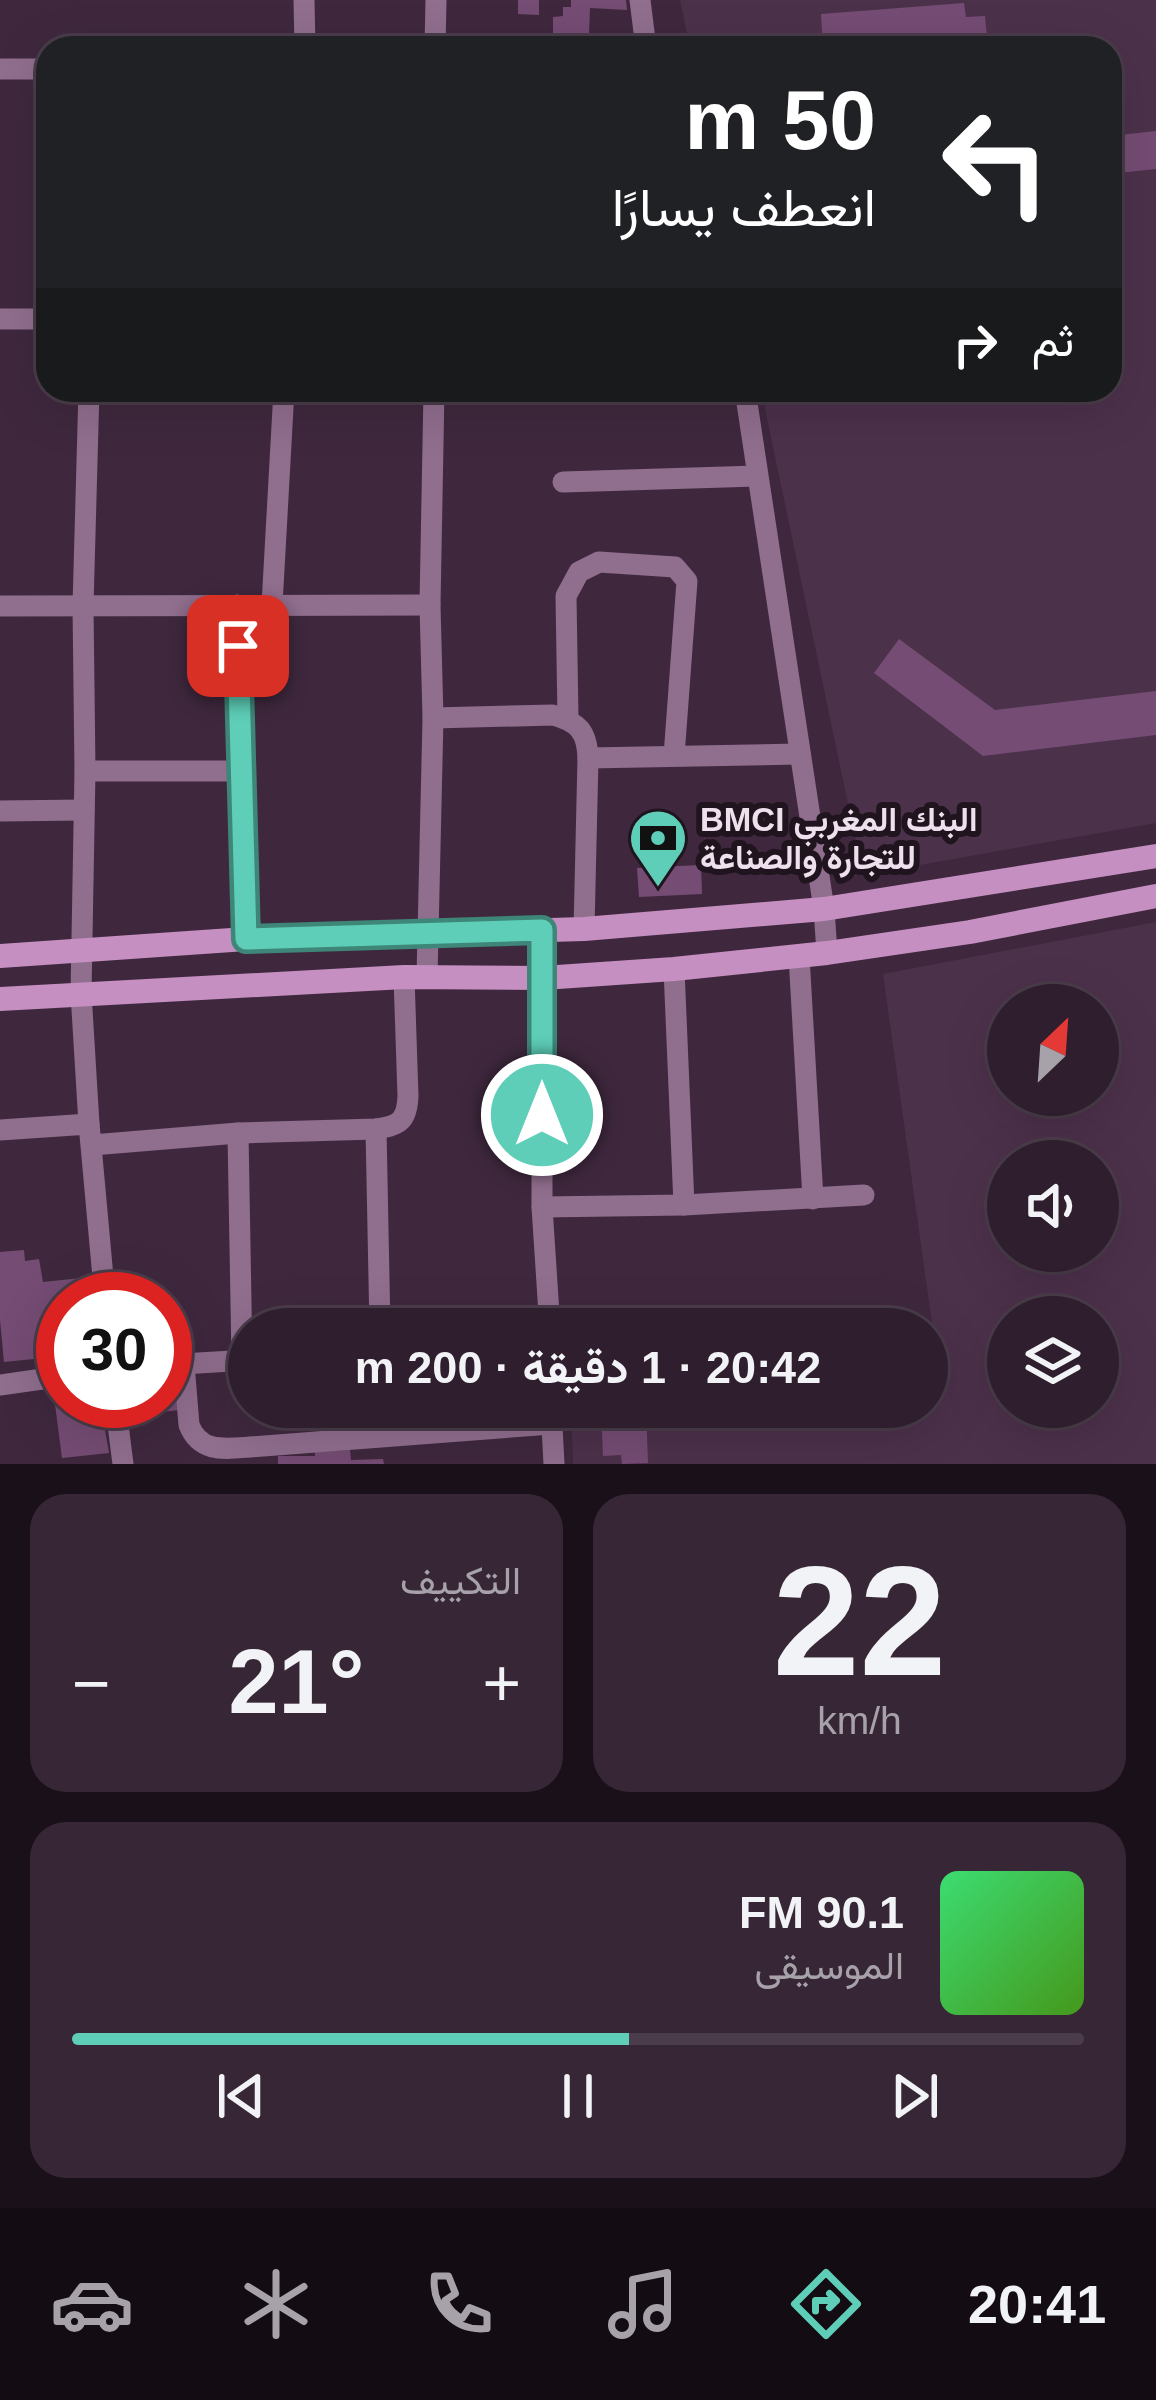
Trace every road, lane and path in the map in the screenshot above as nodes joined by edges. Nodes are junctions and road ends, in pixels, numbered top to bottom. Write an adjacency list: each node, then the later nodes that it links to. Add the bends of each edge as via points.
1 (304, 0): 4 (street)
2 (436, 0): 5 (street)
3 (640, 0): 6 (street)
4 (305, 36)
5 (435, 36)
6 (644, 36)
7 (0, 69): 8 (street)
8 (36, 69)
9 (0, 319): 10 (street)
10 (36, 319)
11 (89, 402): 21 (street)
12 (283, 402): 18 (street)
13 (434, 402): 19 (street)
14 (748, 402): 15 (street)
15 (757, 476): 16 (street); 24 (street)
16 (563, 482)
17 (237, 605): 18 (street); 21 (street); 28 (street)
18 (272, 605): 19 (street)
19 (430, 605): 22 (street)
20 (0, 606): 21 (street)
21 (83, 606): 27 (street)
22 (434, 718): 23 (street); 36 (street)
23 (568, 719): 25 (street, via 566,596 578,572 598,562 675,567 687,581); 26 (street, via 581,727)
24 (800, 754): 25 (street); 33 (street)
25 (674, 756): 26 (street)
26 (588, 758): 34 (street)
27 (85, 771): 28 (street); 29 (street)
28 (240, 771): 37 (street)
29 (84, 809): 30 (street); 38 (street)
30 (0, 812)
31 (1156, 856): 33 (street)
32 (1156, 896): 39 (street)
33 (824, 909): 34 (street); 39 (street)
34 (584, 929): 35 (street)
35 (542, 930): 36 (street); 44 (street)
36 (429, 933): 37 (street); 43 (street)
37 (246, 939): 38 (street)
38 (81, 949): 40 (street); 45 (street)
39 (827, 953): 41 (street)
40 (0, 956)
41 (800, 956): 42 (street); 52 (street)
42 (674, 969): 44 (street); 53 (street)
43 (415, 977): 44 (street); 45 (street); 47 (street, via 407,1114)
44 (543, 978): 54 (street)
45 (81, 993): 46 (street); 50 (street)
46 (0, 999)
47 (376, 1129): 49 (street); 57 (street)
48 (0, 1130): 50 (street)
49 (238, 1133): 50 (street); 56 (street)
50 (90, 1134): 55 (street)
51 (864, 1195): 52 (street)
52 (813, 1199): 53 (street)
53 (684, 1205): 54 (street)
54 (542, 1207): 58 (street)
55 (103, 1272)
56 (243, 1308)
57 (380, 1308)
58 (549, 1308)
59 (228, 1361): 60 (street)
60 (192, 1364)
61 (36, 1380): 62 (street)
62 (0, 1385)
63 (118, 1428): 68 (street)
64 (191, 1428): 67 (street, via 202,1444)
65 (461, 1428): 67 (street)
66 (552, 1428): 69 (street)
67 (250, 1456)
68 (123, 1464)
69 (554, 1464)

